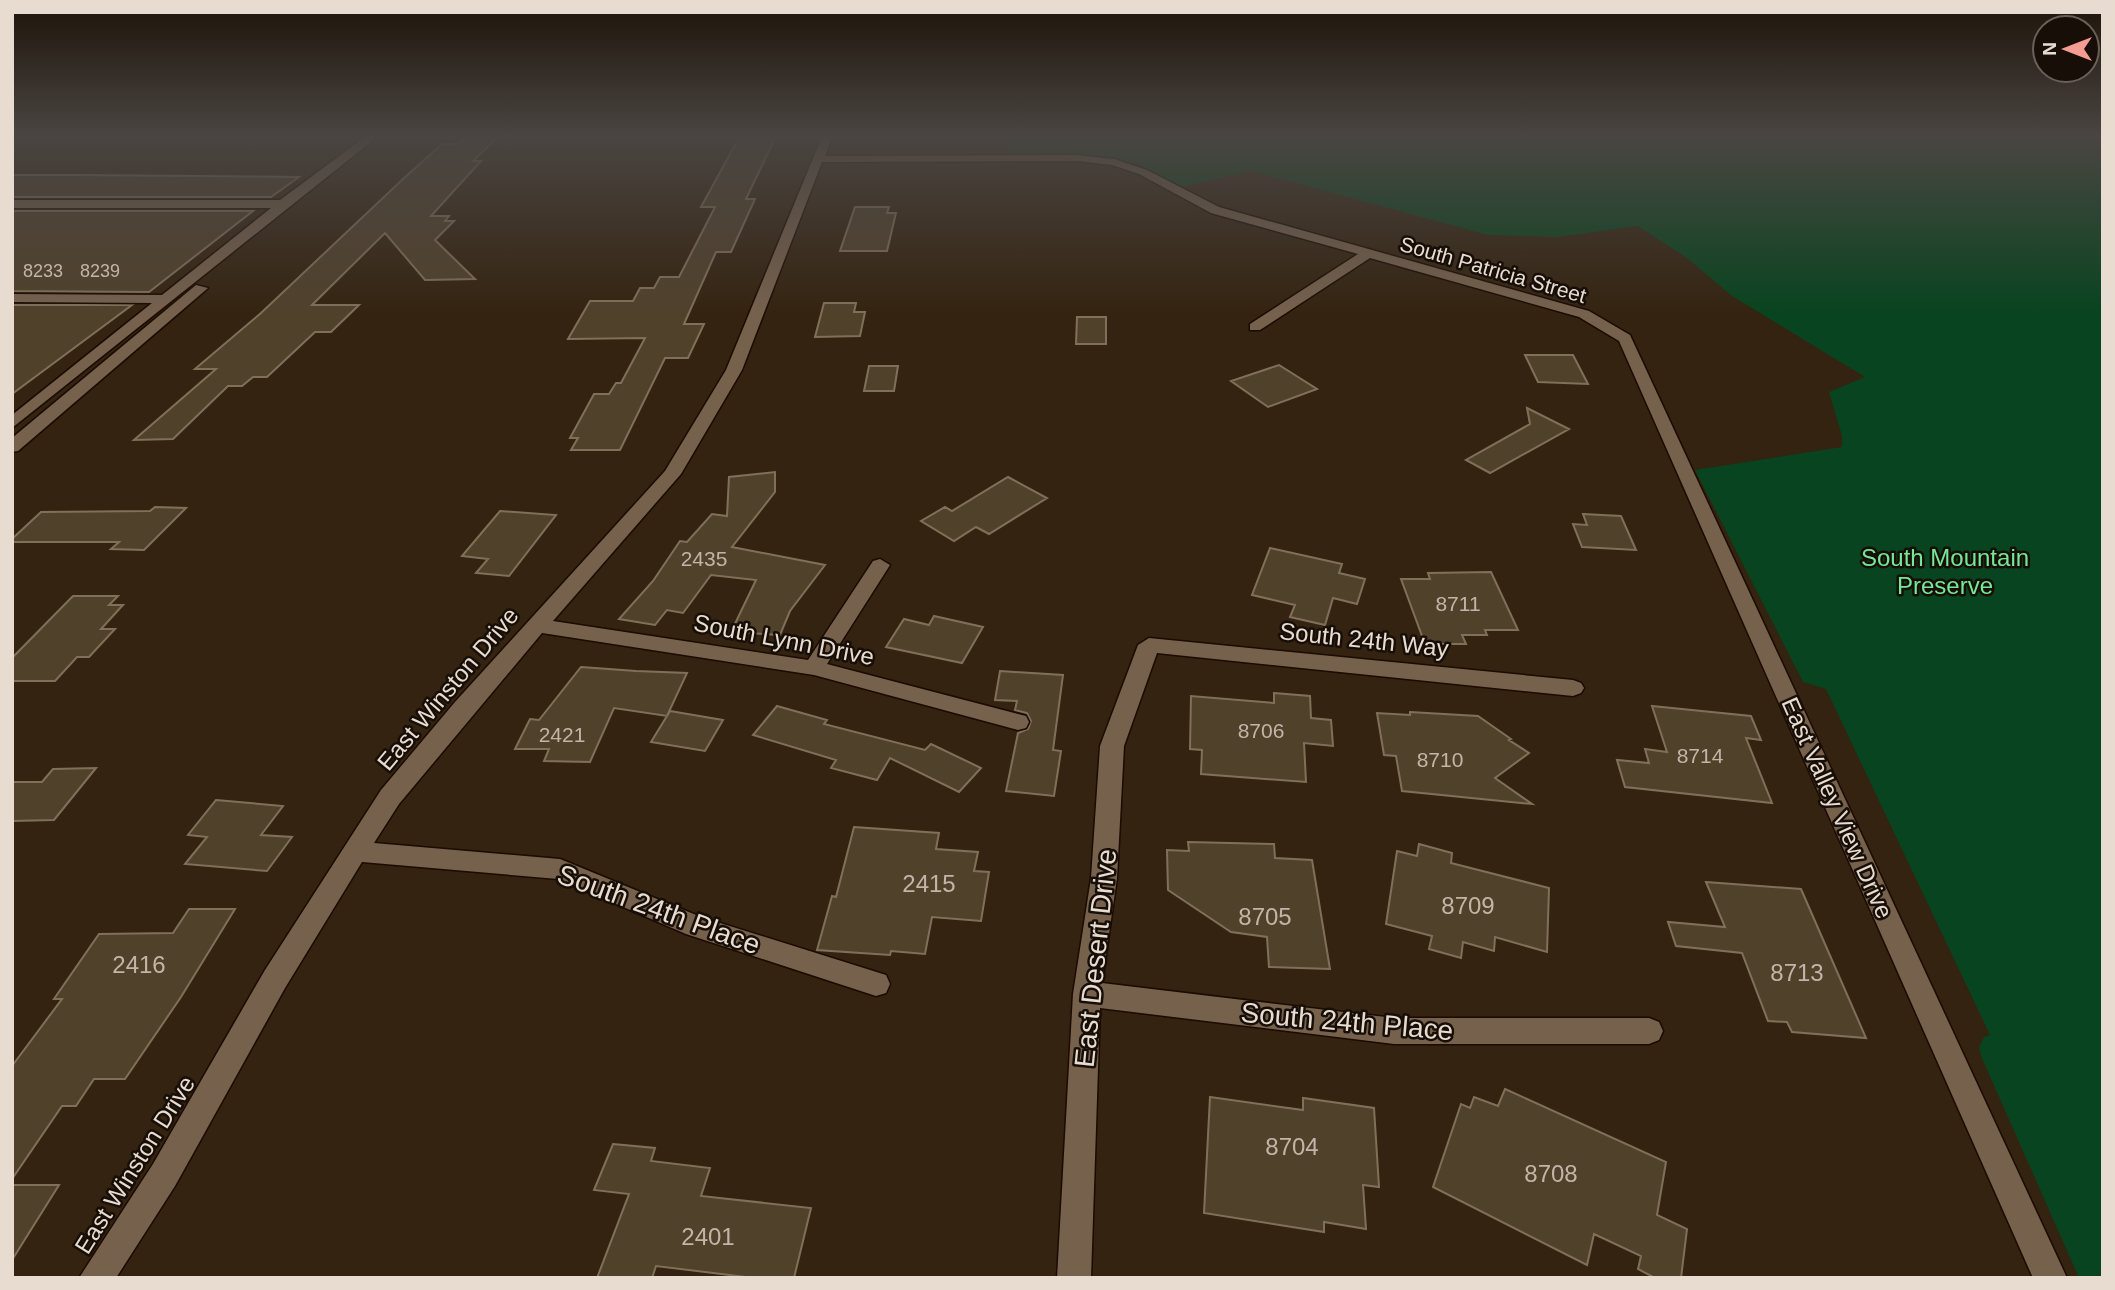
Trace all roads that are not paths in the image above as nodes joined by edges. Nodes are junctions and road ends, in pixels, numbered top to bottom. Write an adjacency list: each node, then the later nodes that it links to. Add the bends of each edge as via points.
1 (295, 194): 6 (street)
2 (313, 194): 7 (street)
3 (804, 194): 18 (street, East Winston Drive, via 734,370 672,474)
4 (1185, 194): 8 (street, South Patricia Street, via 1215,210)
5 (12, 204): 6 (street)
6 (283, 204): 7 (street); 10 (street)
7 (301, 204): 11 (street)
8 (1367, 255): 12 (street); 13 (street, South Patricia Street, via 1584,314)
9 (12, 298): 10 (street)
10 (165, 299): 11 (street); 15 (street)
11 (188, 300): 14 (street)
12 (1255, 327)
13 (1625, 338): 29 (street, East Valley View Drive)
14 (46, 419): 15 (street); 16 (street)
15 (14, 421)
16 (12, 447)
17 (880, 565): 20 (street)
18 (537, 625): 20 (street, South Lynn Drive); 23 (street, East Winston Drive, via 390,797)
19 (1149, 645): 21 (street, South 24th Way); 25 (street, East Desert Drive, via 1112,746 1104,878)
20 (814, 668): 22 (street, South Lynn Drive)
21 (1573, 688)
22 (1018, 722)
23 (354, 851): 24 (street, South 24th Place, via 560,869 695,926); 27 (street, East Winston Drive, via 164,1175)
24 (876, 984)
25 (1087, 994): 26 (street, South 24th Place, via 1394,1031); 28 (street, East Desert Drive)
26 (1649, 1031)
27 (96, 1278)
28 (1074, 1278)
29 (2050, 1278)

